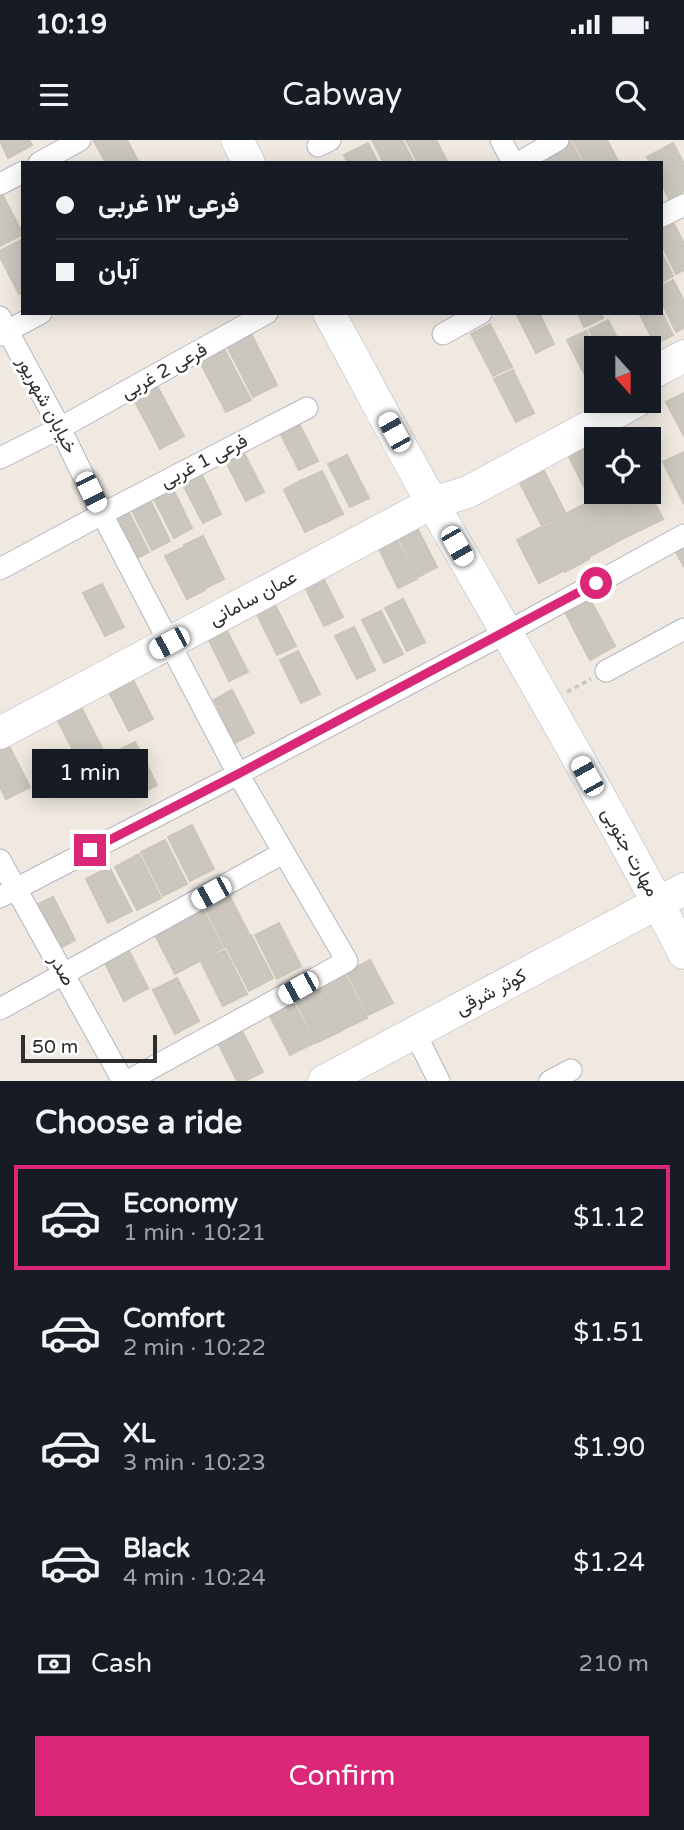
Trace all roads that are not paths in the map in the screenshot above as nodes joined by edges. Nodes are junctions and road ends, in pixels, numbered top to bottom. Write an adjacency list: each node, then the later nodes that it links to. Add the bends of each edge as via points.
1 (80, 140): 5 (street)
2 (237, 140): 6 (street)
3 (501, 140): 7 (street)
4 (558, 140): 8 (street)
5 (43, 161)
6 (248, 161)
7 (515, 161)
8 (520, 161)
9 (21, 173): 10 (street)
10 (0, 184)
11 (684, 205): 12 (street)
12 (663, 216)
13 (36, 315): 17 (street)
14 (263, 315): 26 (street, فرعی 2 غربی)
15 (330, 315): 28 (street, مهارت جنوبی)
16 (477, 315): 18 (street)
17 (3, 328): 26 (street, خیابان شهریور)
18 (443, 334)
19 (684, 356): 20 (street)
20 (662, 367)
21 (684, 375): 22 (street)
22 (662, 387)
23 (307, 408): 29 (street, فرعی 1 غربی)
24 (584, 410): 28 (street, عمان سامانی, via 454,481)
25 (615, 413): 28 (street, عمان سامانی, via 468,492)
26 (60, 428): 27 (street, فرعی 2 غربی); 29 (street, خیابان شهریور)
27 (0, 458)
28 (432, 503): 33 (street, مهارت جنوبی); 34 (street, عمان سامانی)
29 (102, 514): 31 (street, فرعی 1 غربی); 34 (street, خیابان شهریور)
30 (684, 535): 33 (street)
31 (0, 569)
32 (684, 629): 35 (street)
33 (507, 632): 37 (street); 41 (street, مهارت جنوبی)
34 (169, 643): 36 (street, عمان سامانی); 37 (street, خیابان شهریور)
35 (606, 671)
36 (0, 733)
37 (238, 774): 38 (street, خیابان شهریور); 40 (street)
38 (284, 853): 43 (street); 47 (street, خیابان شهریور, via 347,961)
39 (0, 860): 40 (street, صدر)
40 (8, 892): 43 (street, صدر)
41 (671, 896): 42 (street, مهارت جنوبی); 45 (street, کوثر شرقی)
42 (684, 953)
43 (64, 975): 44 (street); 47 (street, صدر)
44 (0, 1009)
45 (415, 1033): 48 (street, کوثر شرقی); 49 (street)
46 (572, 1070): 50 (street)
47 (126, 1081)
48 (324, 1081)
49 (439, 1081)
50 (550, 1081)

